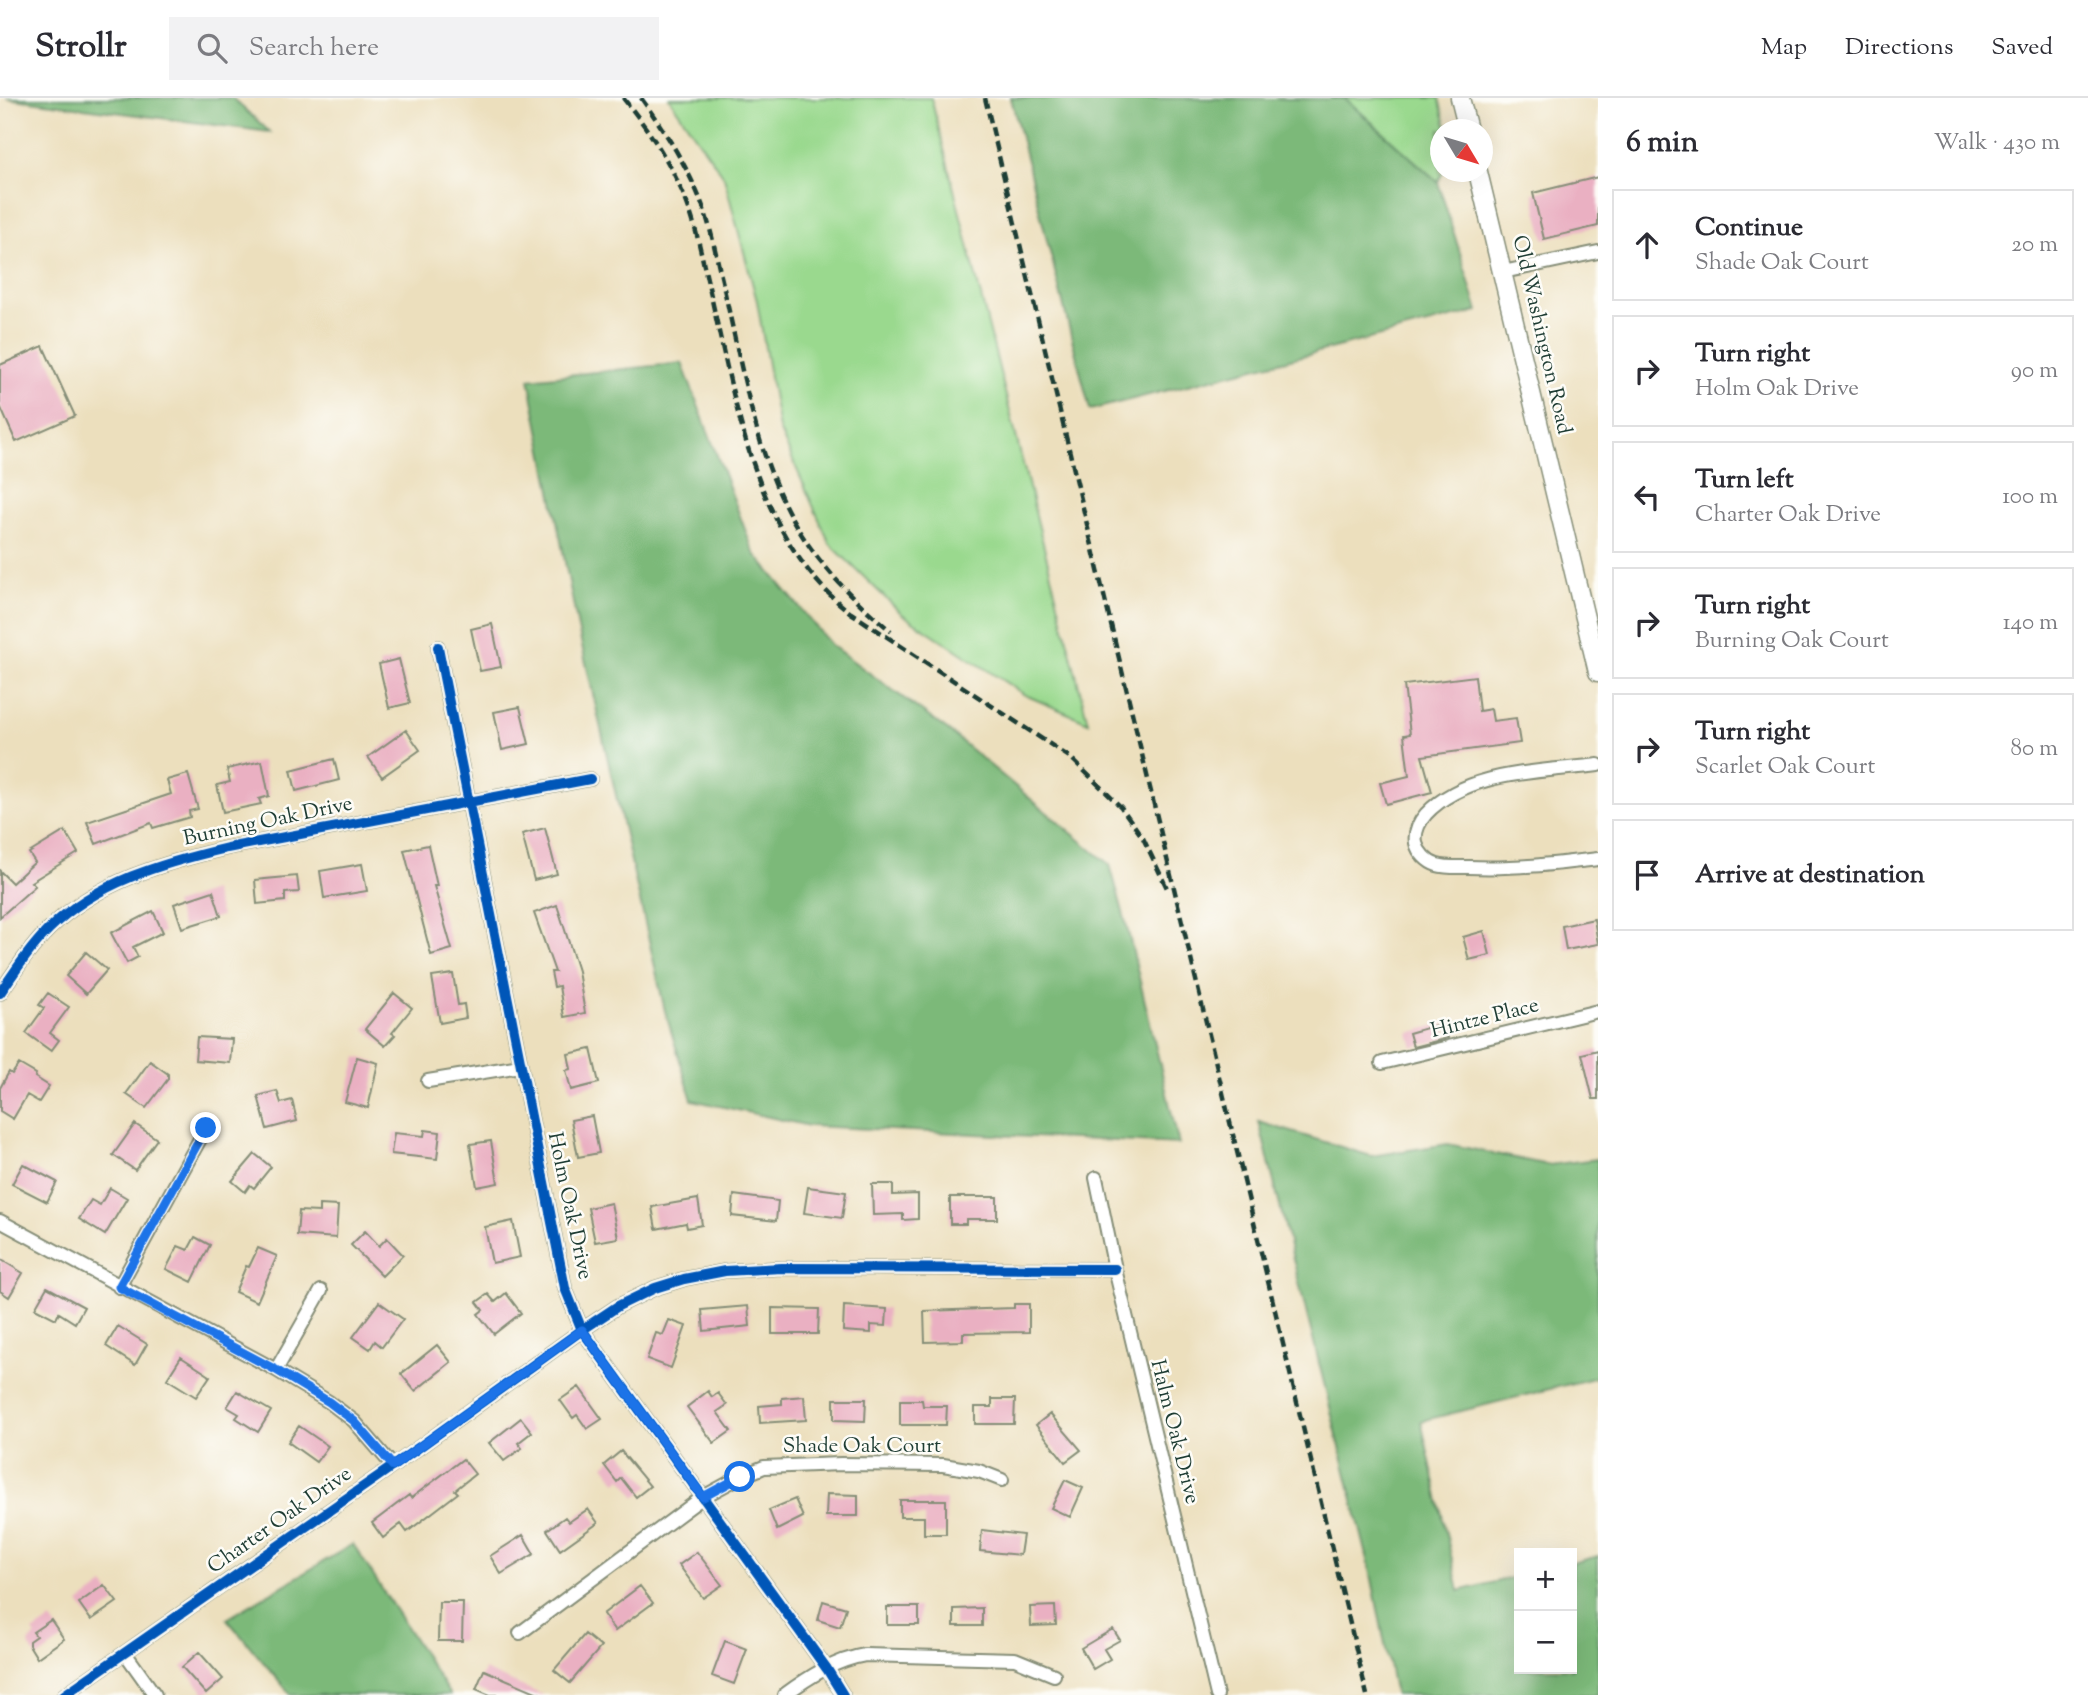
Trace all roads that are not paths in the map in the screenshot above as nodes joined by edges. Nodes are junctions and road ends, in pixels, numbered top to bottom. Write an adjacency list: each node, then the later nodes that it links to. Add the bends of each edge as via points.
1 (1460, 98): 2 (main road)
2 (1465, 119)
3 (1480, 182): 5 (main road, Old Washington Road)
4 (1598, 252): 5 (street)
5 (1503, 272): 7 (main road, Old Washington Road)
6 (438, 647): 10 (street, Holm Oak Drive)
7 (1598, 672)
8 (1598, 765): 11 (street, via 1479,782 1458,790 1439,800 1420,821 1415,835 1424,857 1435,865 1450,867)
9 (590, 779): 10 (street, Burning Oak Drive)
10 (468, 801): 12 (street, Burning Oak Drive, via 227,848 138,873 74,908 51,927); 15 (street, Holm Oak Drive)
11 (1598, 859)
12 (0, 993)
13 (1598, 1011): 14 (street, Hintze Place)
14 (1382, 1063)
15 (520, 1066): 16 (street); 23 (street, Holm Oak Drive, via 565,1288)
16 (428, 1081)
17 (206, 1128): 21 (street)
18 (1096, 1178): 20 (street, Halm Oak Drive)
19 (0, 1221): 21 (street)
20 (1115, 1269): 23 (street, Charter Oak Drive, via 725,1271 655,1288); 36 (street, Halm Oak Drive)
21 (119, 1287): 24 (street)
22 (321, 1291): 24 (street)
23 (582, 1330): 25 (street, Charter Oak Drive); 27 (street, Holm Oak Drive)
24 (276, 1370): 25 (street, via 354,1421)
25 (393, 1466): 29 (street, Charter Oak Drive)
26 (1002, 1480): 27 (street, Shade Oak Court, via 943,1465 780,1465 764,1467)
27 (703, 1497): 28 (street, Shade Oak Court); 30 (street, Holm Oak Drive)
28 (520, 1633)
29 (125, 1653): 32 (street, Charter Oak Drive); 33 (street)
30 (827, 1669): 31 (street, via 865,1655 971,1656 1015,1659); 34 (street); 35 (street, Holm Oak Drive)
31 (1054, 1675)
32 (64, 1695)
33 (155, 1695)
34 (784, 1695)
35 (843, 1695)
36 (1217, 1695)

